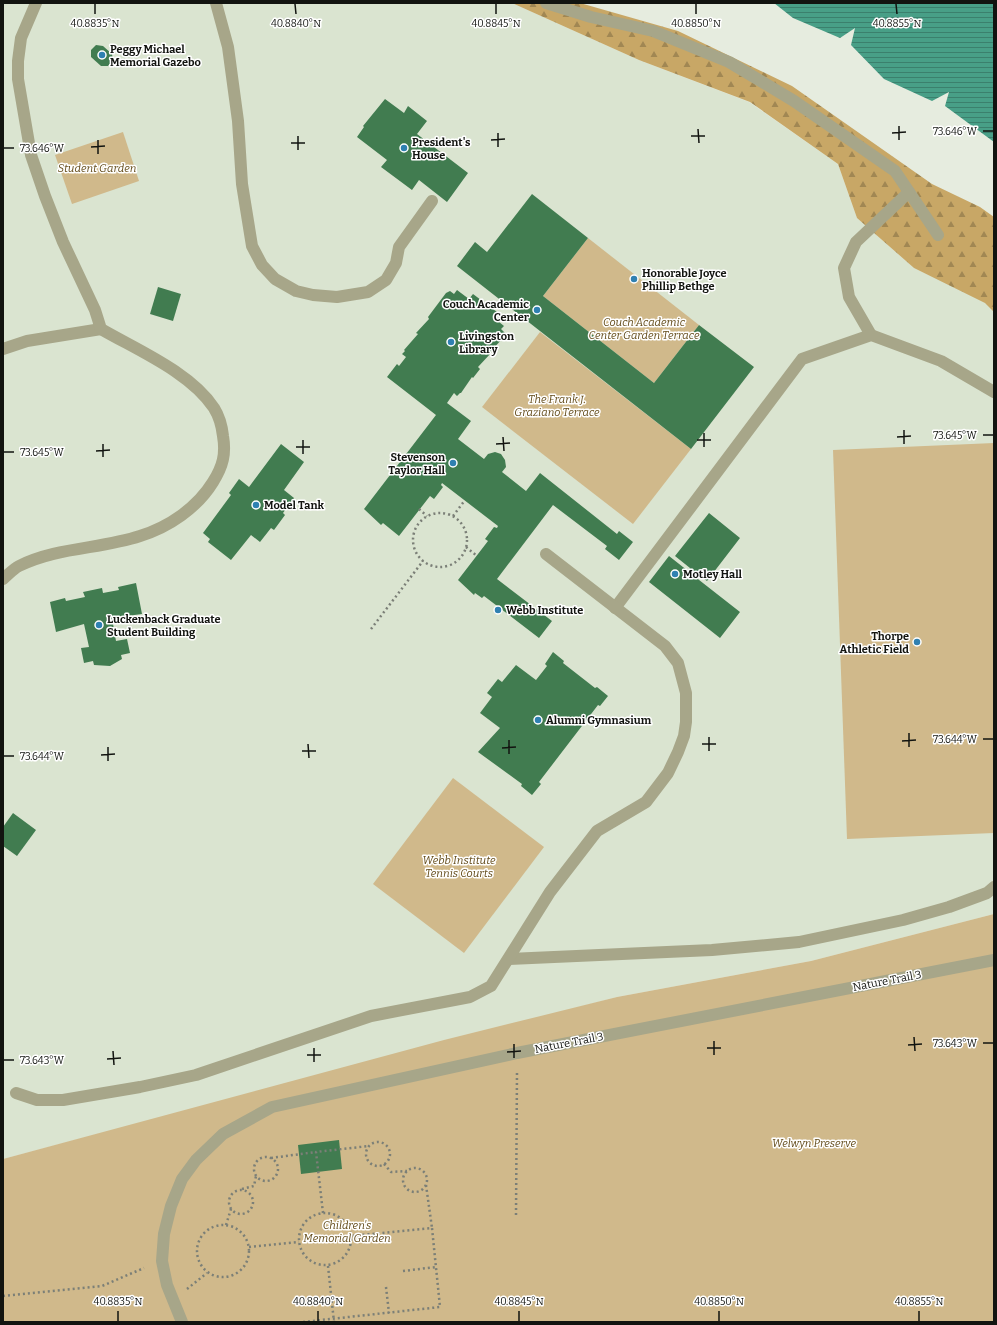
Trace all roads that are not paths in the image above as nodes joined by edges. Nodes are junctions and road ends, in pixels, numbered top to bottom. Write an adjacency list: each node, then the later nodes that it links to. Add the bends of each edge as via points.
1 (36, 3): 7 (lane, via 21,38 18,61 18,79 31,155 50,209)
2 (216, 3): 5 (lane, via 228,47 238,121 242,184 252,246 262,265 275,279 296,291 313,295 337,297 368,292 386,280 396,263 399,247)
3 (546, 3): 4 (lane, via 591,17 653,31 729,62 794,101 895,171)
4 (909, 192): 6 (lane); 8 (lane, via 856,242 844,268 849,297)
5 (432, 201)
6 (938, 235)
7 (101, 329): 9 (lane, via 34,339); 12 (lane, via 198,388 215,408 222,427 225,451 222,468 207,492 193,507 173,521 140,536 42,557 18,566)
8 (871, 335): 10 (lane, via 941,361); 13 (lane, via 802,359)
9 (3, 349)
10 (994, 392)
11 (546, 554): 13 (lane)
12 (3, 579)
13 (615, 608): 15 (lane, via 665,646 678,663 686,693 684,736 668,773 646,802 597,831 550,892)
14 (994, 887): 15 (lane, via 987,893 949,907 903,920 799,942 712,950)
15 (509, 959): 17 (lane, via 491,986 470,997 371,1016 196,1075 63,1100 37,1100)
16 (994, 960): 18 (lane, Nature Trail 3, via 517,1053 272,1107 224,1134 196,1160 182,1179 171,1206 164,1234 162,1261 173,1301)
17 (16, 1093)
18 (182, 1322)

